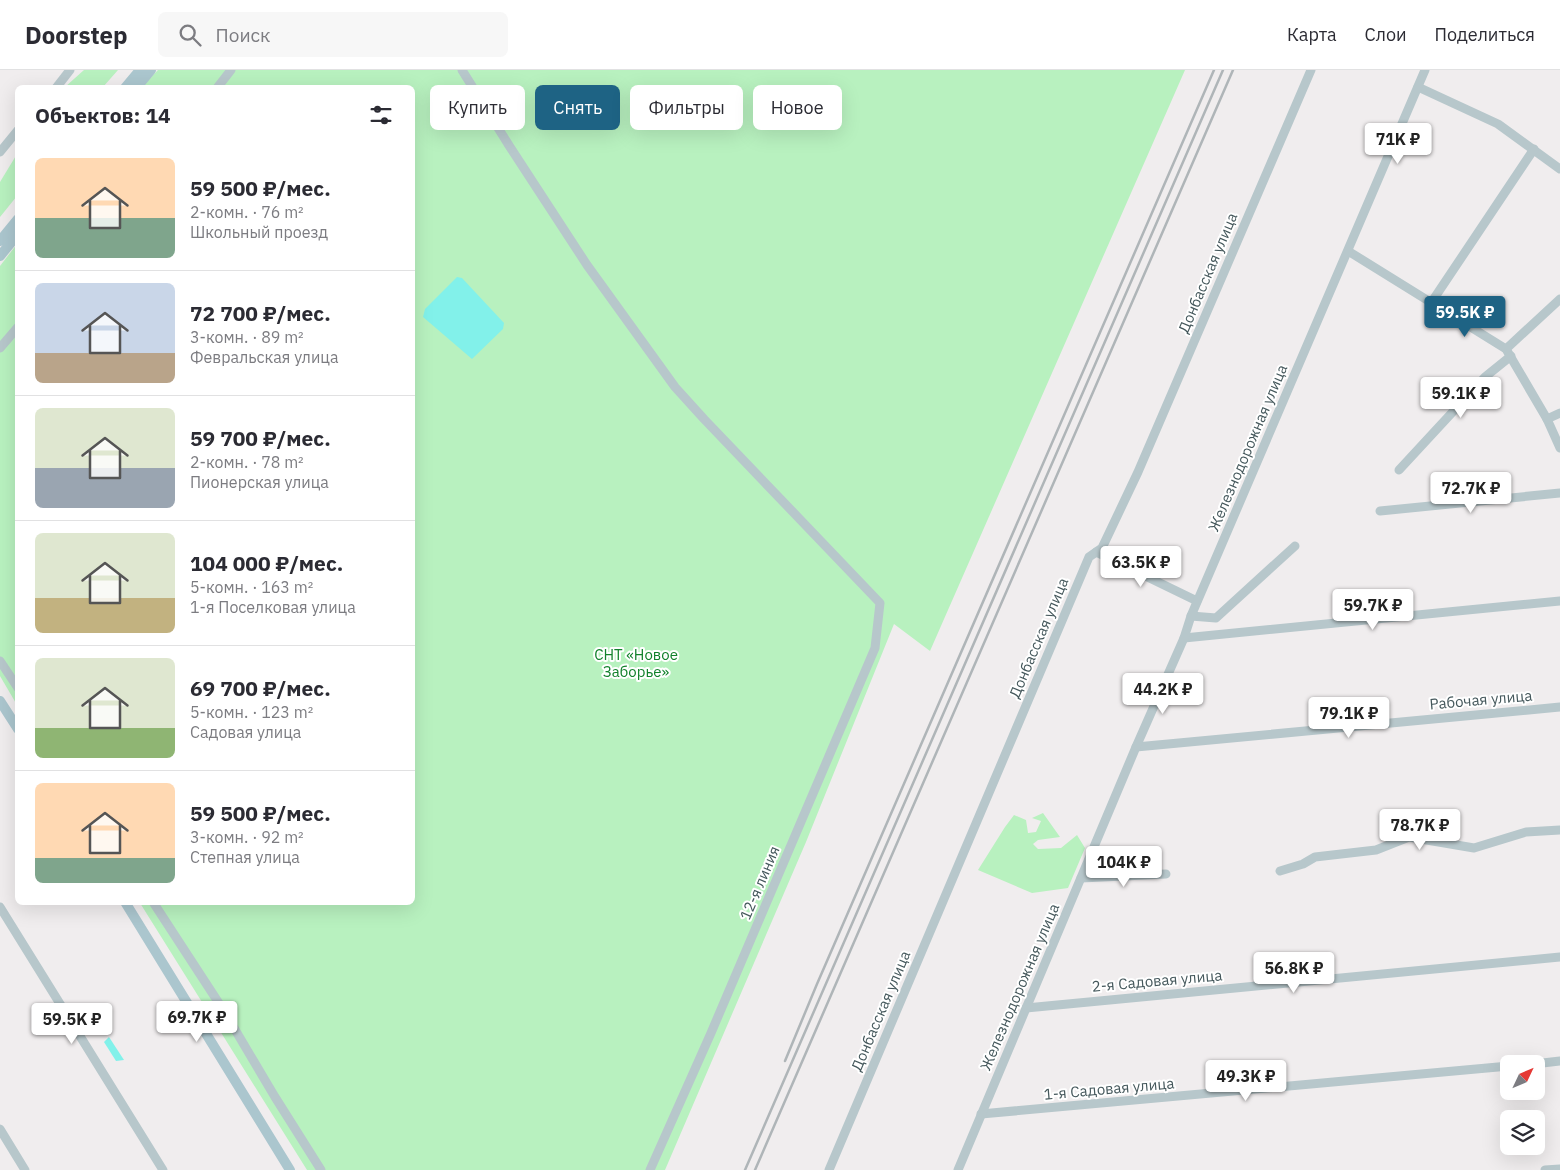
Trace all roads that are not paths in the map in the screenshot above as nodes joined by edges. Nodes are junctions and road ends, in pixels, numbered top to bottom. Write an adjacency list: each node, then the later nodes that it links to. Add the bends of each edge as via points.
1 (70, 70): 8 (street)
2 (140, 70): 9 (main road)
3 (151, 70): 10 (main road)
4 (231, 70): 11 (street)
5 (462, 70): 66 (street, 12-я линия, via 587,265 675,387 880,604 875,648)
6 (1310, 70): 34 (street, Донбасская улица, via 1138,472 1102,548)
7 (1425, 70): 12 (street, Железнодорожная улица)
8 (58, 85)
9 (128, 85)
10 (138, 85)
11 (219, 85)
12 (1418, 87): 14 (street, via 1498,124); 20 (street, Железнодорожная улица)
13 (15, 134): 15 (street)
14 (1534, 149): 16 (street); 23 (street)
15 (0, 152)
16 (1560, 169)
17 (15, 222): 19 (main road)
18 (15, 238): 21 (main road)
19 (0, 240)
20 (1348, 251): 23 (street); 36 (street, Железнодорожная улица)
21 (0, 256)
22 (1560, 299): 26 (street)
23 (1431, 303): 26 (street)
24 (15, 331): 25 (street)
25 (0, 348)
26 (1508, 352): 28 (street); 30 (street)
27 (1560, 413): 28 (street)
28 (1547, 419): 29 (street)
29 (1560, 448)
30 (1399, 470)
31 (1560, 493): 32 (street)
32 (1380, 511)
33 (1295, 546): 38 (street)
34 (1096, 552): 36 (street); 67 (street, Донбасская улица, via 1085,567)
35 (1560, 600): 39 (street)
36 (1197, 602): 37 (street, Железнодорожная улица)
37 (1191, 616): 38 (street); 40 (street, Железнодорожная улица)
38 (1216, 618): 39 (street)
39 (1214, 635): 40 (street)
40 (1184, 638): 46 (street, Железнодорожная улица)
41 (0, 661): 42 (street)
42 (15, 684)
43 (0, 701): 45 (main road)
44 (1560, 707): 46 (street, Рабочая улица)
45 (15, 724)
46 (1136, 747): 50 (street, Железнодорожная улица)
47 (1560, 830): 48 (street, via 1526,832 1474,848 1410,837 1376,850 1315,857)
48 (1280, 871)
49 (1166, 874): 50 (street)
50 (1081, 878): 55 (street, Железнодорожная улица)
51 (127, 905): 64 (main road)
52 (155, 905): 65 (street)
53 (0, 906): 63 (street)
54 (1560, 957): 55 (street, 2-я Садовая улица)
55 (1026, 1008): 59 (street, Железнодорожная улица)
56 (1560, 1061): 57 (street)
57 (1545, 1063)
58 (1500, 1067): 59 (street, 1-я Садовая улица)
59 (981, 1114): 68 (street, Железнодорожная улица)
60 (0, 1129): 62 (street)
61 (1560, 1168): 69 (street)
62 (25, 1170)
63 (164, 1170)
64 (290, 1170)
65 (322, 1170)
66 (650, 1170)
67 (829, 1170)
68 (958, 1170)
69 (1545, 1170)

